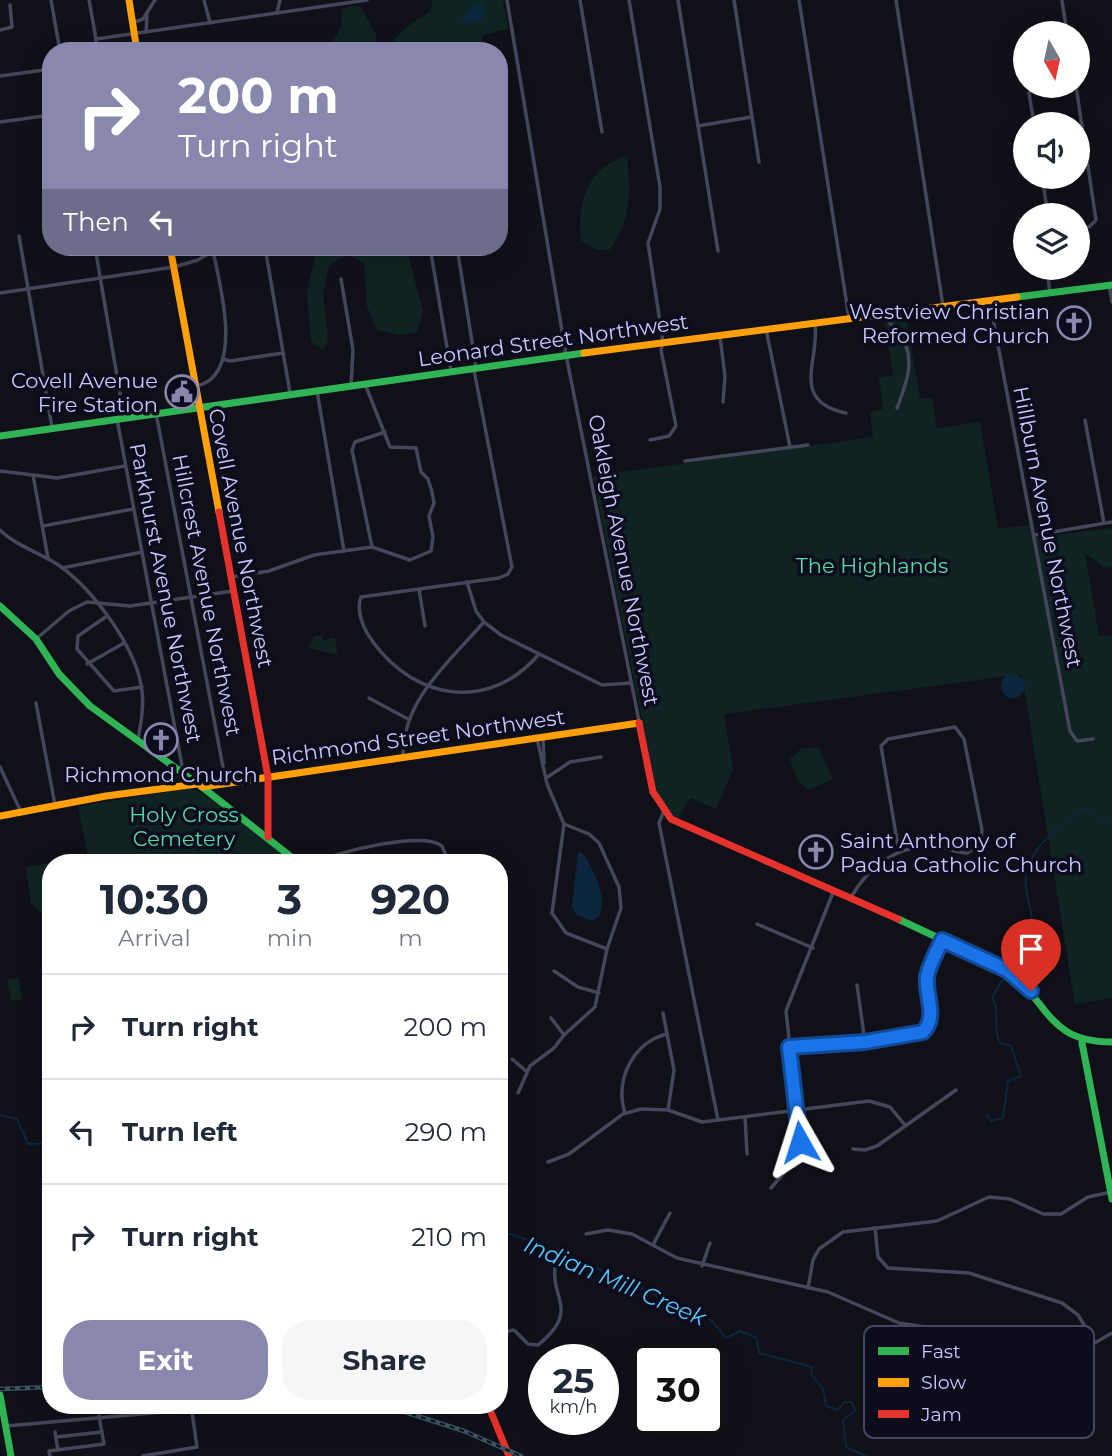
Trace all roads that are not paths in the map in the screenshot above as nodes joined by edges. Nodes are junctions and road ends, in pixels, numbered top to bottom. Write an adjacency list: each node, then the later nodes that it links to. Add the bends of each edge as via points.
1 (51, 0): 27 (street)
2 (89, 0): 26 (street)
3 (128, 0): 21 (street)
4 (155, 0): 19 (street)
5 (204, 0): 22 (street)
6 (280, 0): 18 (street)
7 (367, 0): 16 (street)
8 (507, 0): 67 (street, Oakleigh Avenue Northwest)
9 (580, 0): 37 (street)
10 (629, 0): 65 (street, via 660,187 660,209 648,243)
11 (678, 0): 36 (street)
12 (734, 0): 34 (street)
13 (799, 0): 61 (street)
14 (896, 0): 59 (street)
15 (1062, 1): 20 (street)
16 (342, 2): 18 (street)
17 (10, 5): 23 (street, via 12,27)
18 (277, 13): 22 (street)
19 (147, 15): 21 (street); 24 (street)
20 (1065, 21)
21 (132, 23): 25 (street)
22 (210, 23): 24 (street)
23 (0, 30)
24 (146, 32): 25 (street)
25 (134, 33): 26 (street); 29 (street)
26 (96, 39): 28 (street)
27 (58, 42)
28 (96, 42)
29 (136, 42)
30 (42, 70): 31 (street)
31 (0, 76)
32 (1078, 98): 39 (street, via 1096,220)
33 (42, 116): 35 (street)
34 (752, 117): 36 (street); 38 (street)
35 (0, 122)
36 (698, 126): 41 (street)
37 (602, 132)
38 (759, 162)
39 (1090, 226)
40 (19, 236): 54 (street)
41 (718, 251)
42 (96, 256): 50 (street, Parkhurst Avenue Northwest)
43 (172, 256): 49 (street, Covell Avenue Northwest)
44 (203, 256): 49 (street)
45 (213, 256): 68 (street, via 223,302)
46 (267, 256): 66 (street)
47 (432, 256): 70 (street)
48 (458, 256): 69 (street)
49 (174, 267): 50 (street); 73 (street, Covell Avenue Northwest)
50 (100, 278): 54 (street); 81 (street, Parkhurst Avenue Northwest)
51 (341, 279): 72 (street, via 353,350)
52 (1049, 280): 56 (street)
53 (1110, 285): 56 (street, Leonard Street Northwest); 58 (street)
54 (28, 289): 55 (street); 83 (street)
55 (0, 293)
56 (1051, 293): 57 (street, Leonard Street Northwest)
57 (990, 300): 59 (street, Leonard Street Northwest); 98 (street, Hillburn Avenue Northwest)
58 (1112, 302)
59 (943, 306): 60 (street, Leonard Street Northwest)
60 (884, 313): 61 (street, Leonard Street Northwest); 78 (street, via 909,357)
61 (849, 318): 62 (street, Leonard Street Northwest)
62 (814, 322): 63 (street, Leonard Street Northwest); 80 (street, via 818,343 809,372 812,388 828,407)
63 (766, 329): 64 (street, Leonard Street Northwest); 88 (street)
64 (720, 335): 65 (street, Leonard Street Northwest); 76 (street)
65 (663, 342): 67 (street, Leonard Street Northwest); 86 (street, via 676,426 669,436)
66 (283, 353): 68 (street); 75 (street)
67 (566, 355): 69 (street, Leonard Street Northwest); 119 (street, Oakleigh Avenue Northwest)
68 (223, 359): 73 (street, via 211,380)
69 (475, 368): 70 (street, Leonard Street Northwest); 105 (street, via 512,567 505,576)
70 (451, 371): 71 (street, Leonard Street Northwest)
71 (365, 383): 72 (street, Leonard Street Northwest); 84 (street)
72 (351, 386): 74 (street, Leonard Street Northwest)
73 (195, 387): 77 (street, Covell Avenue Northwest)
74 (317, 391): 75 (street, Leonard Street Northwest); 100 (street)
75 (290, 394): 77 (street, Leonard Street Northwest)
76 (723, 402)
77 (199, 407): 79 (street, Leonard Street Northwest); 104 (street, Covell Avenue Northwest)
78 (897, 408)
79 (156, 413): 81 (street, Leonard Street Northwest); 108 (street, Hillcrest Avenue Northwest)
80 (846, 413)
81 (121, 419): 83 (street, Leonard Street Northwest); 90 (street, Parkhurst Avenue Northwest)
82 (1085, 419): 95 (street)
83 (52, 429): 85 (street, Leonard Street Northwest)
84 (385, 432): 99 (street, via 355,442 352,450); 99 (street, via 392,449 416,448 433,503 429,516 432,546 427,555 410,560)
85 (0, 436)
86 (650, 440)
87 (808, 445): 88 (street)
88 (790, 447): 89 (street)
89 (685, 461)
90 (126, 466): 92 (street, via 57,478); 93 (street, Parkhurst Avenue Northwest)
91 (0, 471): 92 (street)
92 (33, 475): 96 (street)
93 (134, 509): 96 (street); 101 (street, Parkhurst Avenue Northwest)
94 (1112, 522): 95 (street)
95 (1104, 523): 98 (street)
96 (43, 526): 102 (street)
97 (0, 530): 102 (street)
98 (1034, 535): 127 (street, Hillburn Avenue Northwest, via 1070,731 1077,741)
99 (372, 547): 100 (street)
100 (344, 551): 104 (street)
101 (142, 552): 103 (street); 110 (street, Parkhurst Avenue Northwest)
102 (48, 558): 103 (street)
103 (62, 568): 109 (street)
104 (231, 577): 107 (street, Covell Avenue Northwest)
105 (467, 582): 106 (street); 113 (street, via 471,602)
106 (419, 589): 114 (street); 121 (street, via 361,597 359,601 364,626 395,667)
107 (233, 591): 108 (street); 133 (street, Covell Avenue Northwest)
108 (191, 598): 110 (street); 135 (street, Hillcrest Avenue Northwest)
109 (96, 601): 110 (street, via 120,606); 112 (street); 115 (street, via 74,607)
110 (153, 604): 132 (street, Parkhurst Avenue Northwest)
111 (0, 606): 115 (street)
112 (107, 616): 116 (street); 118 (street, via 78,636 77,649)
113 (484, 622): 117 (street); 121 (street)
114 (425, 626)
115 (36, 639): 128 (street, via 69,686)
116 (124, 643): 118 (street); 120 (street)
117 (539, 654): 119 (street, via 602,685); 121 (street, via 520,673 497,686 465,692)
118 (87, 664): 120 (street, via 114,691)
119 (631, 683): 125 (street, Oakleigh Avenue Northwest)
120 (142, 687): 128 (street)
121 (426, 687): 124 (street)
122 (369, 698): 124 (street)
123 (36, 702): 137 (street)
124 (408, 719): 130 (street)
125 (639, 722): 126 (street, Richmond Street Northwest); 138 (street, Oakleigh Avenue Northwest, via 653,792)
126 (540, 737): 130 (street, Richmond Street Northwest); 134 (street)
127 (1093, 739)
128 (137, 741): 132 (street)
129 (601, 757): 134 (street, via 570,762)
130 (403, 758): 133 (street, Richmond Street Northwest)
131 (0, 767): 139 (street)
132 (183, 773): 136 (street)
133 (268, 777): 135 (street, Richmond Street Northwest); 142 (street, Covell Avenue Northwest)
134 (546, 778): 141 (street)
135 (226, 783): 136 (street, Richmond Street Northwest)
136 (200, 785): 137 (street, Richmond Street Northwest); 142 (street)
137 (55, 805): 139 (street, Richmond Street Northwest)
138 (664, 811): 147 (street, via 688,828); 172 (street, Oakleigh Avenue Northwest, via 659,823)
139 (22, 813): 140 (street, Richmond Street Northwest)
140 (0, 816)
141 (564, 824): 151 (street, via 599,843 618,887 621,908); 151 (street, via 552,913 566,933)
142 (268, 837): 144 (street)
143 (899, 852): 143 (street, via 932,847 967,853 981,844 964,739 955,727 888,739 881,746); 148 (street, via 867,873)
144 (288, 854)
145 (341, 854): 146 (street, via 426,840 442,846)
146 (445, 854)
147 (834, 890): 148 (street); 152 (street)
148 (851, 897): 150 (street)
149 (757, 924): 152 (street)
150 (942, 940): 160 (street, via 927,977 927,1028); 162 (street, via 1018,977 1056,1026)
151 (607, 948): 155 (street)
152 (813, 948): 163 (street, via 789,998)
153 (554, 971): 155 (street, via 578,987)
154 (857, 985): 160 (street)
155 (599, 993): 159 (street, via 590,1014)
156 (663, 1013): 158 (street)
157 (551, 1018): 159 (street)
158 (667, 1034): 168 (street, via 674,1076); 170 (street, via 649,1042 626,1069 620,1090)
159 (564, 1035): 165 (street)
160 (865, 1042): 163 (street)
161 (1112, 1042): 162 (street)
162 (1082, 1043): 177 (street)
163 (789, 1047): 169 (street)
164 (512, 1059): 165 (street)
165 (526, 1071): 167 (street)
166 (956, 1090): 173 (street)
167 (518, 1093)
168 (667, 1110): 170 (street); 172 (street, via 698,1122)
169 (797, 1110): 171 (street); 173 (street, via 879,1102 894,1110); 178 (street, via 799,1151)
170 (625, 1113): 176 (street, via 569,1154)
171 (745, 1117): 172 (street); 175 (street)
172 (718, 1120)
173 (905, 1125): 174 (street, via 874,1147)
174 (853, 1149)
175 (747, 1154)
176 (548, 1162)
177 (1109, 1169): 179 (street)
178 (771, 1188)
179 (1111, 1196): 181 (street, via 1088,1197 1061,1214 1043,1214 1010,1199 989,1197 937,1221)
180 (670, 1213): 184 (street)
181 (875, 1228): 187 (street, via 847,1231 827,1240 814,1256); 189 (street, via 878,1257 888,1268 969,1273 1059,1302)
182 (586, 1234): 184 (street, via 624,1232)
183 (710, 1243): 186 (street)
184 (653, 1245): 186 (street)
185 (556, 1262): 190 (street, via 563,1308 557,1324 538,1345 528,1344 514,1330)
186 (702, 1266): 187 (street)
187 (808, 1288): 188 (street)
188 (919, 1326)
189 (1085, 1326)
190 (508, 1332)
191 (1112, 1333): 192 (street)
192 (1094, 1340)
193 (0, 1395): 198 (street)
194 (124, 1414): 197 (street)
195 (192, 1414): 203 (street, via 198,1441 193,1448)
196 (492, 1414): 204 (street)
197 (99, 1416): 198 (street); 199 (street)
198 (6, 1426): 201 (street)
199 (102, 1433): 200 (street, via 104,1444); 200 (street, via 55,1435)
200 (58, 1450): 202 (street, via 49,1451)
201 (11, 1456)
202 (50, 1456)
203 (143, 1456)
204 (509, 1456)

